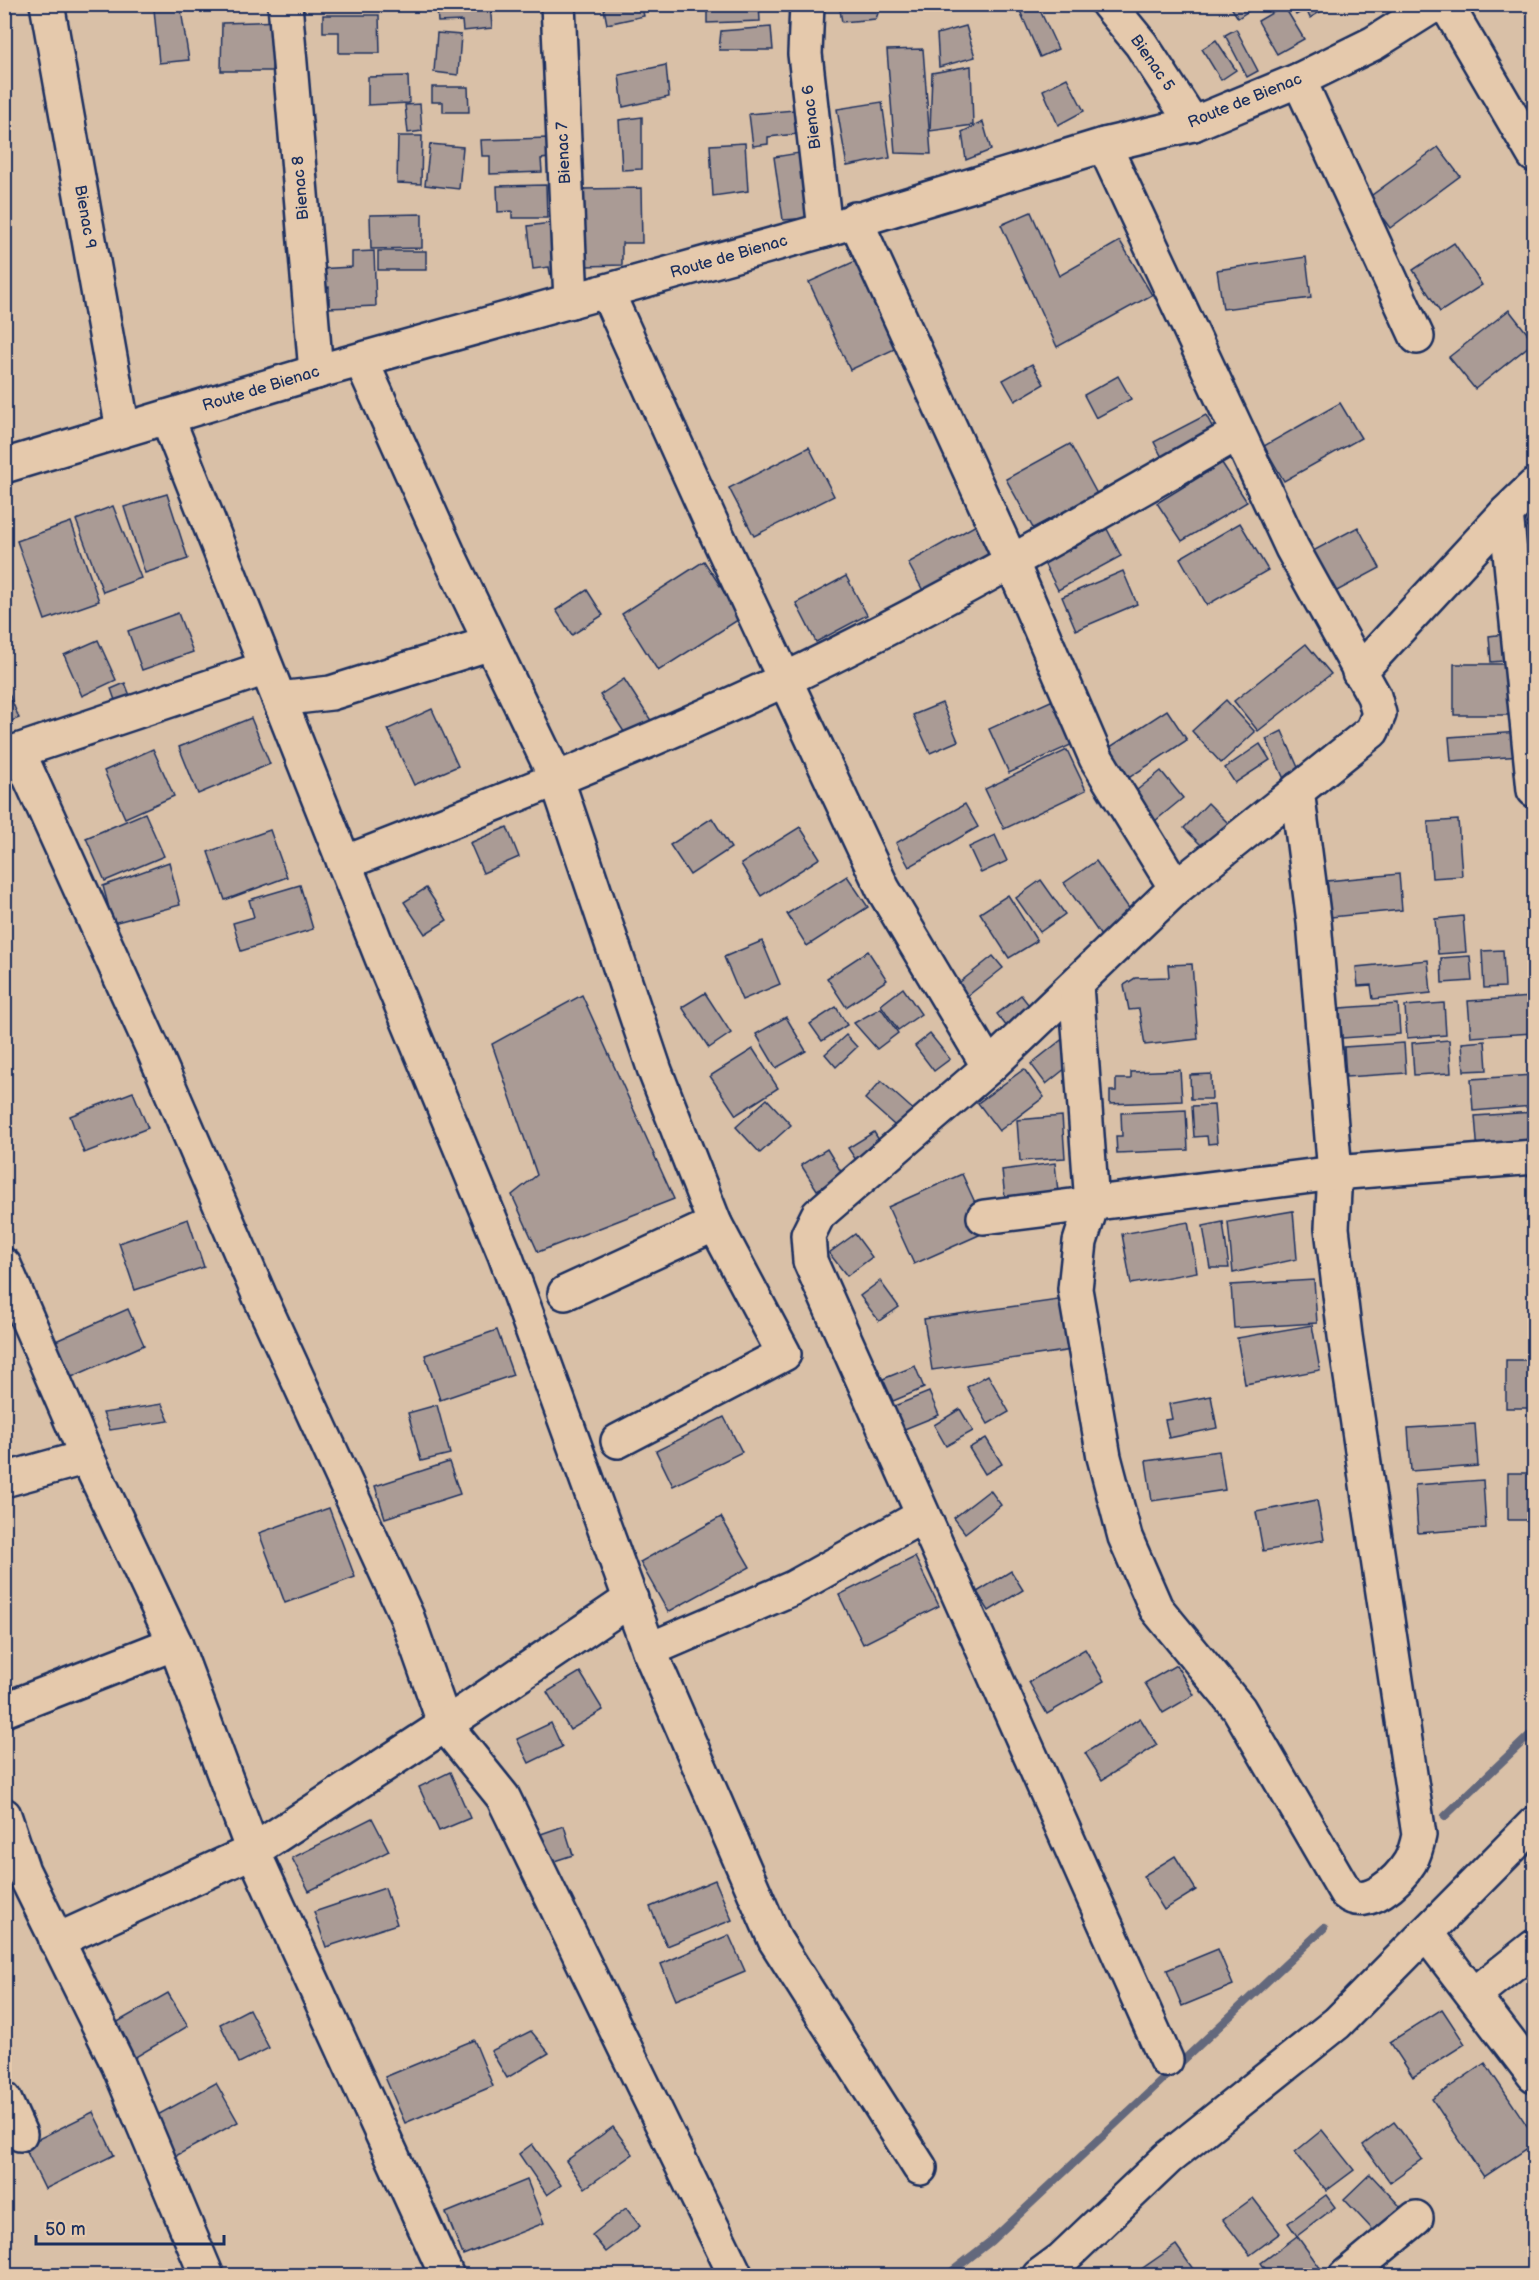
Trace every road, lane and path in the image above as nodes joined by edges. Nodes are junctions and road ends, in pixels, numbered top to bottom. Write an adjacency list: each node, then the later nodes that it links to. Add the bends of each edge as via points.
1 (47, 4): 20 (street, Bienac 9)
2 (285, 4): 18 (street, Bienac 8)
3 (558, 4): 15 (street, Bienac 7)
4 (807, 4): 13 (street, Bienac 6, via 805,54)
5 (1108, 4): 9 (street, Bienac 5, via 1141,44)
6 (1436, 4): 8 (street, Route de Bienac, via 1374,43)
7 (1446, 4): 11 (street)
8 (1299, 80): 9 (street, Route de Bienac); 16 (street)
9 (1193, 124): 10 (street, Route de Bienac)
10 (1104, 145): 12 (street, Route de Bienac); 21 (street)
11 (1534, 155)
12 (855, 219): 13 (street, Route de Bienac); 25 (street)
13 (825, 230): 14 (street, Route de Bienac)
14 (607, 292): 15 (street, Route de Bienac); 29 (street)
15 (571, 301): 17 (street, Route de Bienac)
16 (1417, 337)
17 (361, 360): 18 (street, Route de Bienac); 26 (street)
18 (316, 372): 19 (street, Route de Bienac)
19 (167, 417): 20 (street, Route de Bienac); 27 (street)
20 (123, 430): 22 (street, Route de Bienac)
21 (1238, 433): 25 (street); 28 (street, via 1292,548)
22 (4, 466)
23 (1534, 486): 24 (street)
24 (1506, 513): 28 (street); 33 (street)
25 (1012, 563): 29 (street); 35 (street, via 1096,758)
26 (491, 643): 30 (street, via 331,693); 31 (street)
27 (266, 668): 30 (street); 53 (street, via 18,751 260,1297 408,1617)
28 (1359, 672): 32 (street, via 1374,696 1379,714 1372,731)
29 (786, 679): 31 (street); 37 (street, via 883,889)
30 (279, 699): 34 (street)
31 (557, 780): 34 (street); 42 (street, via 655,1071)
32 (1297, 790): 35 (street); 39 (street, via 1314,922)
33 (1534, 790)
34 (344, 863): 49 (street, via 505,1255)
35 (1176, 888): 36 (street)
36 (1076, 985): 37 (street); 40 (street)
37 (989, 1066): 48 (street, via 818,1215 808,1235 810,1261)
38 (1534, 1157): 39 (street)
39 (1335, 1173): 40 (street); 40 (street, via 1332,1228 1345,1336 1419,1835 1409,1865 1368,1899 1352,1898 1346,1893 1239,1709 1156,1608 1125,1537 1104,1457 1076,1288 1080,1242)
40 (1092, 1204): 41 (street)
41 (984, 1217)
42 (716, 1224): 44 (street); 45 (street, via 784,1354)
43 (4, 1265): 46 (street)
44 (565, 1293)
45 (618, 1441)
46 (87, 1457): 47 (street); 50 (street)
47 (4, 1480)
48 (922, 1516): 51 (street, via 793,1588); 61 (street)
49 (631, 1599): 51 (street); 53 (street)
50 (175, 1643): 52 (street); 56 (street)
51 (649, 1650): 65 (street, via 775,1940)
52 (4, 1710)
53 (445, 1725): 56 (street); 70 (street, via 502,1797)
54 (4, 1815): 58 (street, via 23,1871)
55 (1534, 1824): 57 (street)
56 (253, 1851): 58 (street); 69 (street)
57 (1426, 1933): 60 (street); 67 (street, via 1337,2023 1168,2158)
58 (56, 1941): 68 (street, via 118,2064)
59 (1534, 1947): 60 (street)
60 (1474, 1994): 62 (street)
61 (1166, 2060)
62 (1534, 2075)
63 (4, 2099): 64 (street)
64 (20, 2134)
65 (921, 2168)
66 (1416, 2218): 71 (street)
67 (1059, 2270)
68 (207, 2276)
69 (447, 2276)
70 (736, 2276)
71 (1346, 2276)

